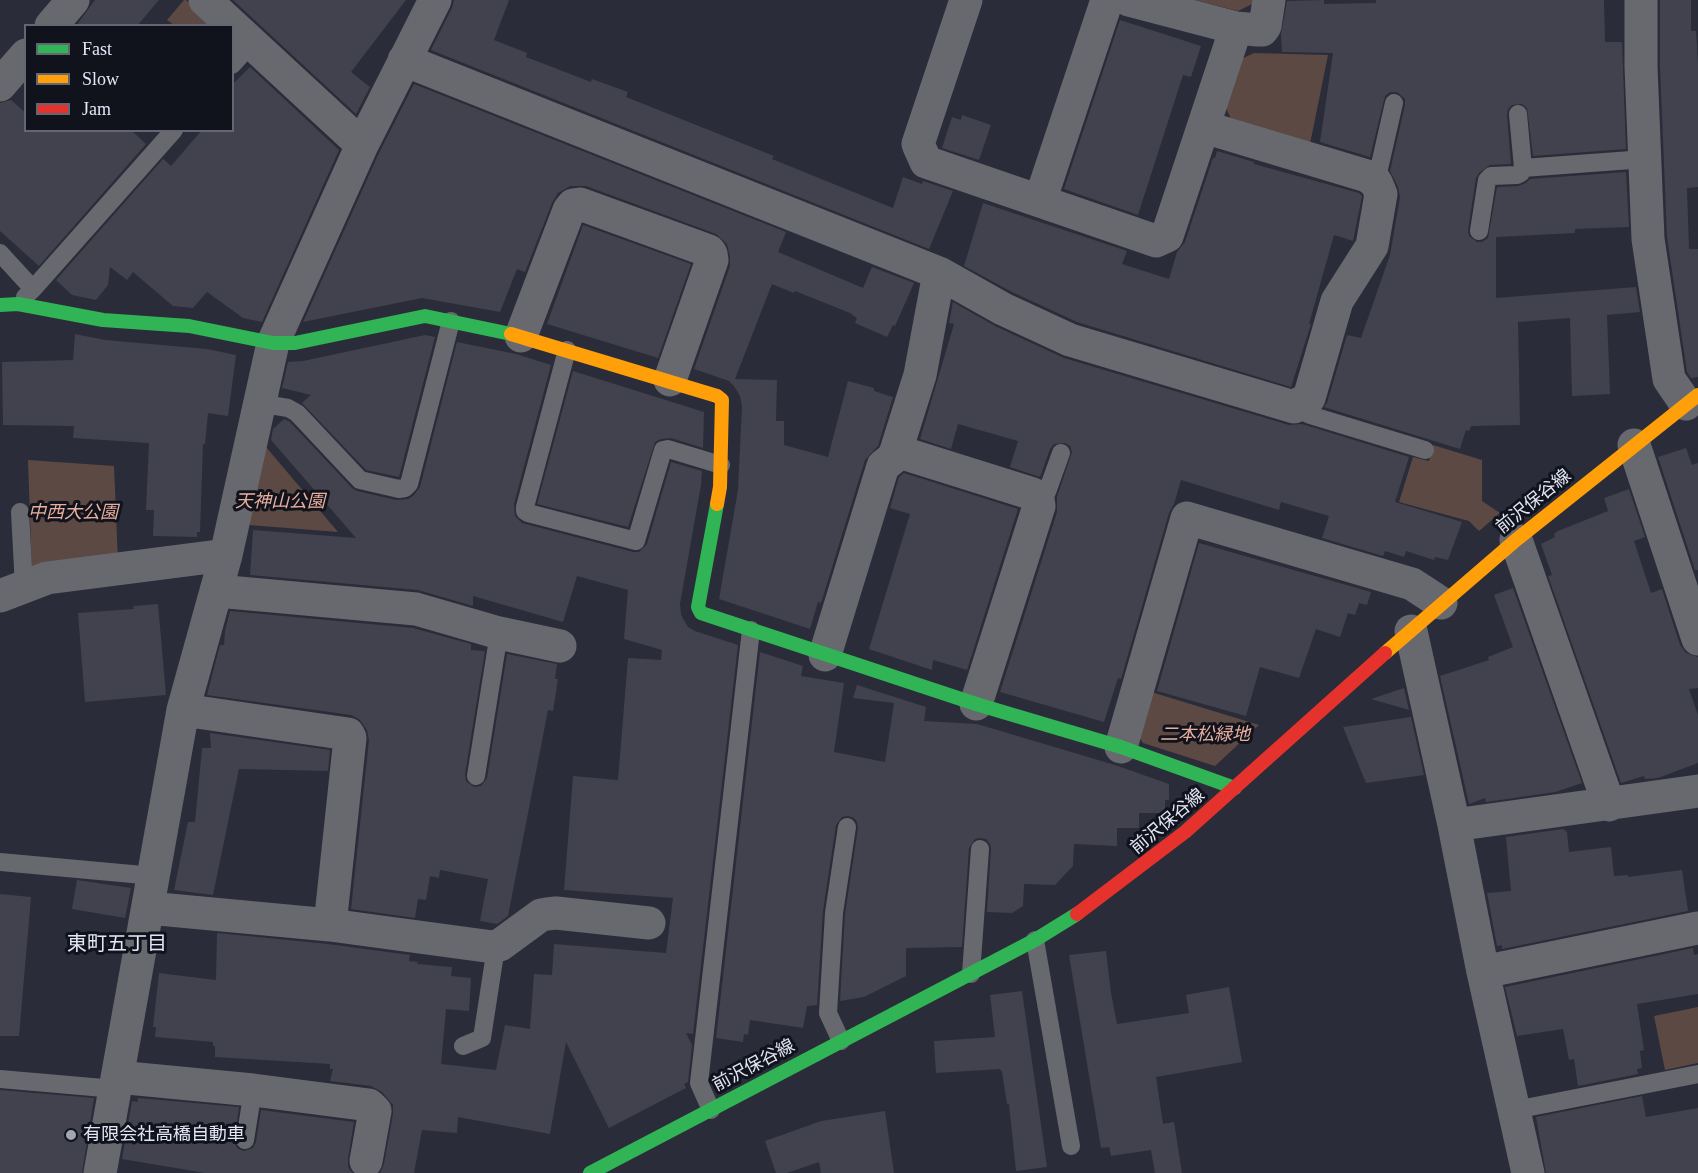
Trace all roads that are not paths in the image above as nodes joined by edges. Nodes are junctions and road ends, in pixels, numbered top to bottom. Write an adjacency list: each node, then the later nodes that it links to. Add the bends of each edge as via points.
1 (73, 0): 9 (street)
2 (206, 0): 10 (street)
3 (435, 0): 14 (street)
4 (966, 0): 24 (street, via 918,144 926,162)
5 (1107, 0): 24 (street)
6 (1129, 0): 11 (street)
7 (1269, 0): 11 (street, via 1262,30)
8 (1641, 0): 21 (street)
9 (53, 24)
10 (222, 24)
11 (1236, 28): 18 (street)
12 (242, 54): 20 (street)
13 (24, 57): 15 (street)
14 (405, 60): 20 (street); 27 (street)
15 (0, 85)
16 (1394, 103): 23 (lane)
17 (1518, 114): 22 (lane)
18 (1204, 127): 23 (street); 24 (street, via 1167,237 1156,241)
19 (172, 132): 28 (lane)
20 (362, 145): 32 (street)
21 (1645, 159): 22 (lane); 35 (street, via 1648,239 1665,359 1669,379)
22 (1523, 168): 25 (lane, via 1517,175 1491,176 1487,180)
23 (1376, 182): 37 (street, via 1381,194 1372,246 1337,302 1309,398)
24 (1040, 201)
25 (1479, 231)
26 (0, 253): 28 (lane)
27 (939, 273): 37 (street, via 1070,340); 40 (street, via 921,375)
28 (33, 289): 29 (lane)
29 (9, 304): 32 (street, via 103,320 189,326)
30 (451, 321): 31 (street); 32 (street, via 425,316 295,343); 36 (lane, via 405,488 360,480 297,413)
31 (521, 336): 33 (street); 34 (street, via 569,210 580,204 711,254)
32 (273, 343): 36 (street)
33 (567, 350): 34 (street); 42 (lane, via 525,511 636,541 663,450)
34 (670, 380): 42 (street, via 722,400)
35 (1692, 399): 38 (street, 前沢保谷線)
36 (258, 403): 46 (street)
37 (1294, 407): 39 (lane)
38 (1634, 445): 45 (street, 前沢保谷線); 53 (street)
39 (1425, 450)
40 (896, 451): 43 (street, via 1034,494); 55 (street, via 883,466)
41 (1061, 453): 43 (lane, via 1047,492)
42 (721, 465): 50 (street, via 698,607 701,613)
43 (1038, 499): 56 (street)
44 (20, 512): 48 (lane)
45 (1516, 540): 49 (street, 前沢保谷線); 62 (street)
46 (226, 555): 47 (street); 48 (street, via 47,578)
47 (217, 591): 52 (street, via 416,609); 57 (street)
48 (12, 592)
49 (1441, 603): 51 (street, 前沢保谷線); 58 (street, via 1412,584 1187,518)
50 (751, 630): 55 (street); 82 (lane, via 699,1083)
51 (1411, 631): 60 (street, 前沢保谷線); 63 (street)
52 (499, 633): 54 (street); 59 (lane)
53 (1698, 639)
54 (560, 646)
55 (825, 655): 56 (street)
56 (976, 704): 58 (street)
57 (183, 710): 67 (street); 70 (street, via 348,734)
58 (1121, 747): 60 (street)
59 (476, 776)
60 (1236, 788): 72 (street, 前沢保谷線, via 1139,870)
61 (1698, 791): 62 (street)
62 (1609, 805): 63 (street)
63 (1454, 825): 74 (street)
64 (847, 827): 76 (lane, via 834,913 828,1013)
65 (980, 849): 75 (lane)
66 (0, 862): 67 (lane)
67 (154, 876): 68 (street)
68 (148, 908): 70 (street); 80 (street)
69 (649, 923): 73 (street, via 547,914)
70 (330, 925): 73 (street)
71 (1698, 928): 74 (street)
72 (1035, 940): 75 (street, 前沢保谷線); 85 (lane)
73 (496, 946): 77 (lane, via 482,1038)
74 (1483, 972): 83 (street)
75 (971, 974): 76 (street, 前沢保谷線)
76 (841, 1041): 82 (street, 前沢保谷線)
77 (463, 1046)
78 (1698, 1074): 83 (lane)
79 (0, 1079): 80 (lane)
80 (116, 1083): 81 (street); 87 (street)
81 (253, 1090): 84 (lane); 86 (street, via 372,1107 374,1117)
82 (711, 1110): 88 (street, 前沢保谷線)
83 (1515, 1110): 89 (street)
84 (245, 1140)
85 (1071, 1146)
86 (366, 1161)
87 (100, 1173)
88 (590, 1173)
89 (1528, 1173)

